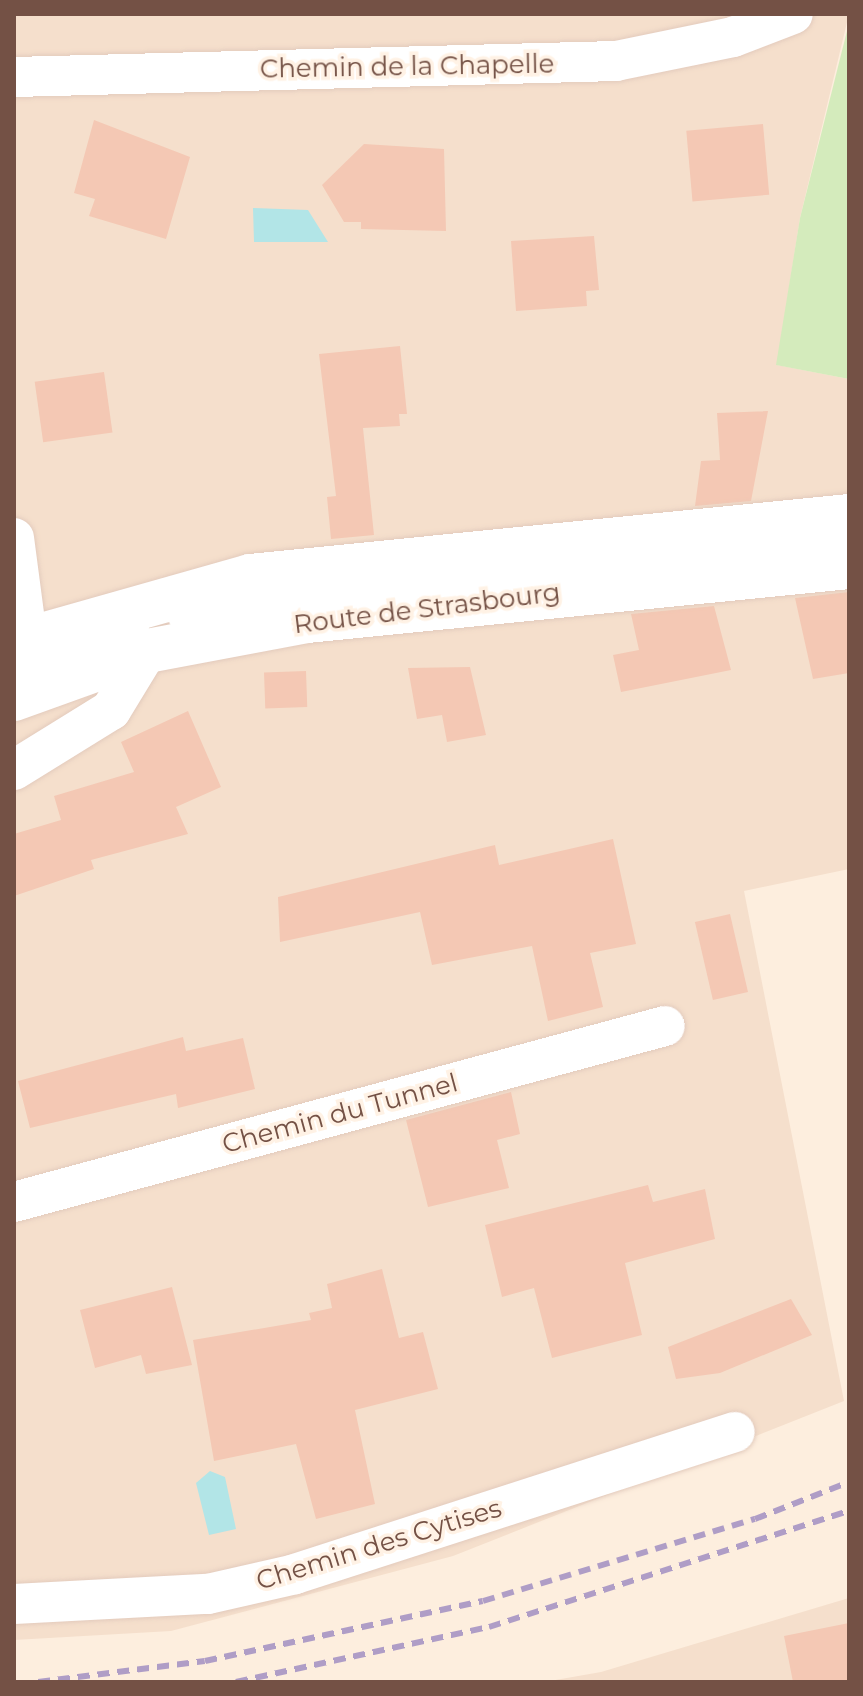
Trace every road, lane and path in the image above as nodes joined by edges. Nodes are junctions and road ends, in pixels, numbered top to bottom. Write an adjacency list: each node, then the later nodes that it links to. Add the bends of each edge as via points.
1 (793, 14): 2 (street, Chemin de la Chapelle, via 733,37 616,61)
2 (14, 77)
3 (849, 516): 8 (main road, Route de Strasbourg, via 250,576)
4 (14, 538): 8 (street)
5 (849, 541): 8 (lane, via 261,598 142,627)
6 (849, 567): 7 (main road, Route de Strasbourg, via 337,618)
7 (147, 651): 8 (main road, Route de Strasbourg); 9 (street, via 111,710)
8 (23, 669)
9 (14, 770)
10 (665, 1026): 11 (street, Chemin du Tunnel)
11 (14, 1202)
12 (735, 1432): 13 (street, Chemin des Cytises, via 295,1574 208,1594)
13 (14, 1604)

